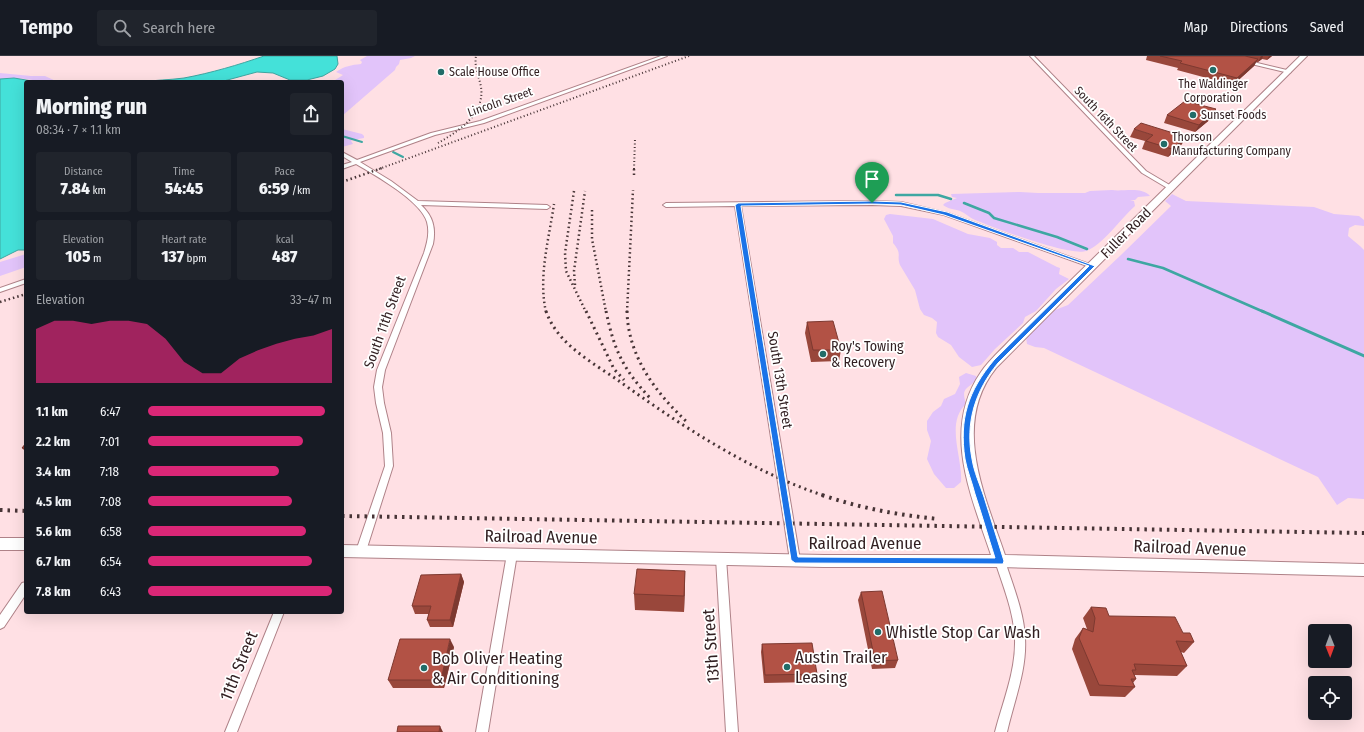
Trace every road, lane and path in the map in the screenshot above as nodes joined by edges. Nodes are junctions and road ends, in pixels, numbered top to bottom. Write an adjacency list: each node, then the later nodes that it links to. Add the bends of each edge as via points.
1 (665, 56): 7 (street, Lincoln Street, via 482,122 433,134)
2 (1032, 56): 9 (street, South 16th Street, via 1144,172)
3 (1304, 56): 5 (street, Fuller Road)
4 (1243, 61): 5 (street)
5 (1289, 72): 9 (street, Fuller Road)
6 (344, 155): 7 (street, South 11th Street)
7 (355, 162): 8 (street, Lincoln Street); 10 (street, South 11th Street)
8 (344, 166)
9 (1171, 188): 14 (street, Fuller Road)
10 (418, 203): 13 (street); 20 (street, South 11th Street, via 429,218 432,228 431,239 381,370 378,387 387,432 389,466)
11 (666, 205): 12 (street)
12 (738, 205): 14 (street, via 884,203 915,206 946,214); 23 (street, South 13th Street)
13 (547, 207)
14 (1092, 266): 24 (street, Fuller Road, via 986,374 973,398 967,417 968,460)
15 (24, 282): 16 (street)
16 (0, 290)
17 (0, 544): 18 (street)
18 (24, 544)
19 (344, 551): 20 (street, Railroad Avenue)
20 (361, 551): 21 (street, Railroad Avenue)
21 (512, 554): 22 (street, Railroad Avenue); 30 (street)
22 (721, 558): 23 (street, Railroad Avenue); 31 (street, 13th Street)
23 (795, 560): 24 (street, Railroad Avenue)
24 (1000, 561): 25 (street, Railroad Avenue); 32 (street, via 1016,611 1020,638 1019,662)
25 (1364, 570)
26 (24, 589): 28 (street)
27 (279, 614): 29 (street, 11th Street)
28 (0, 624)
29 (231, 732)
30 (482, 732)
31 (732, 732)
32 (1001, 732)

